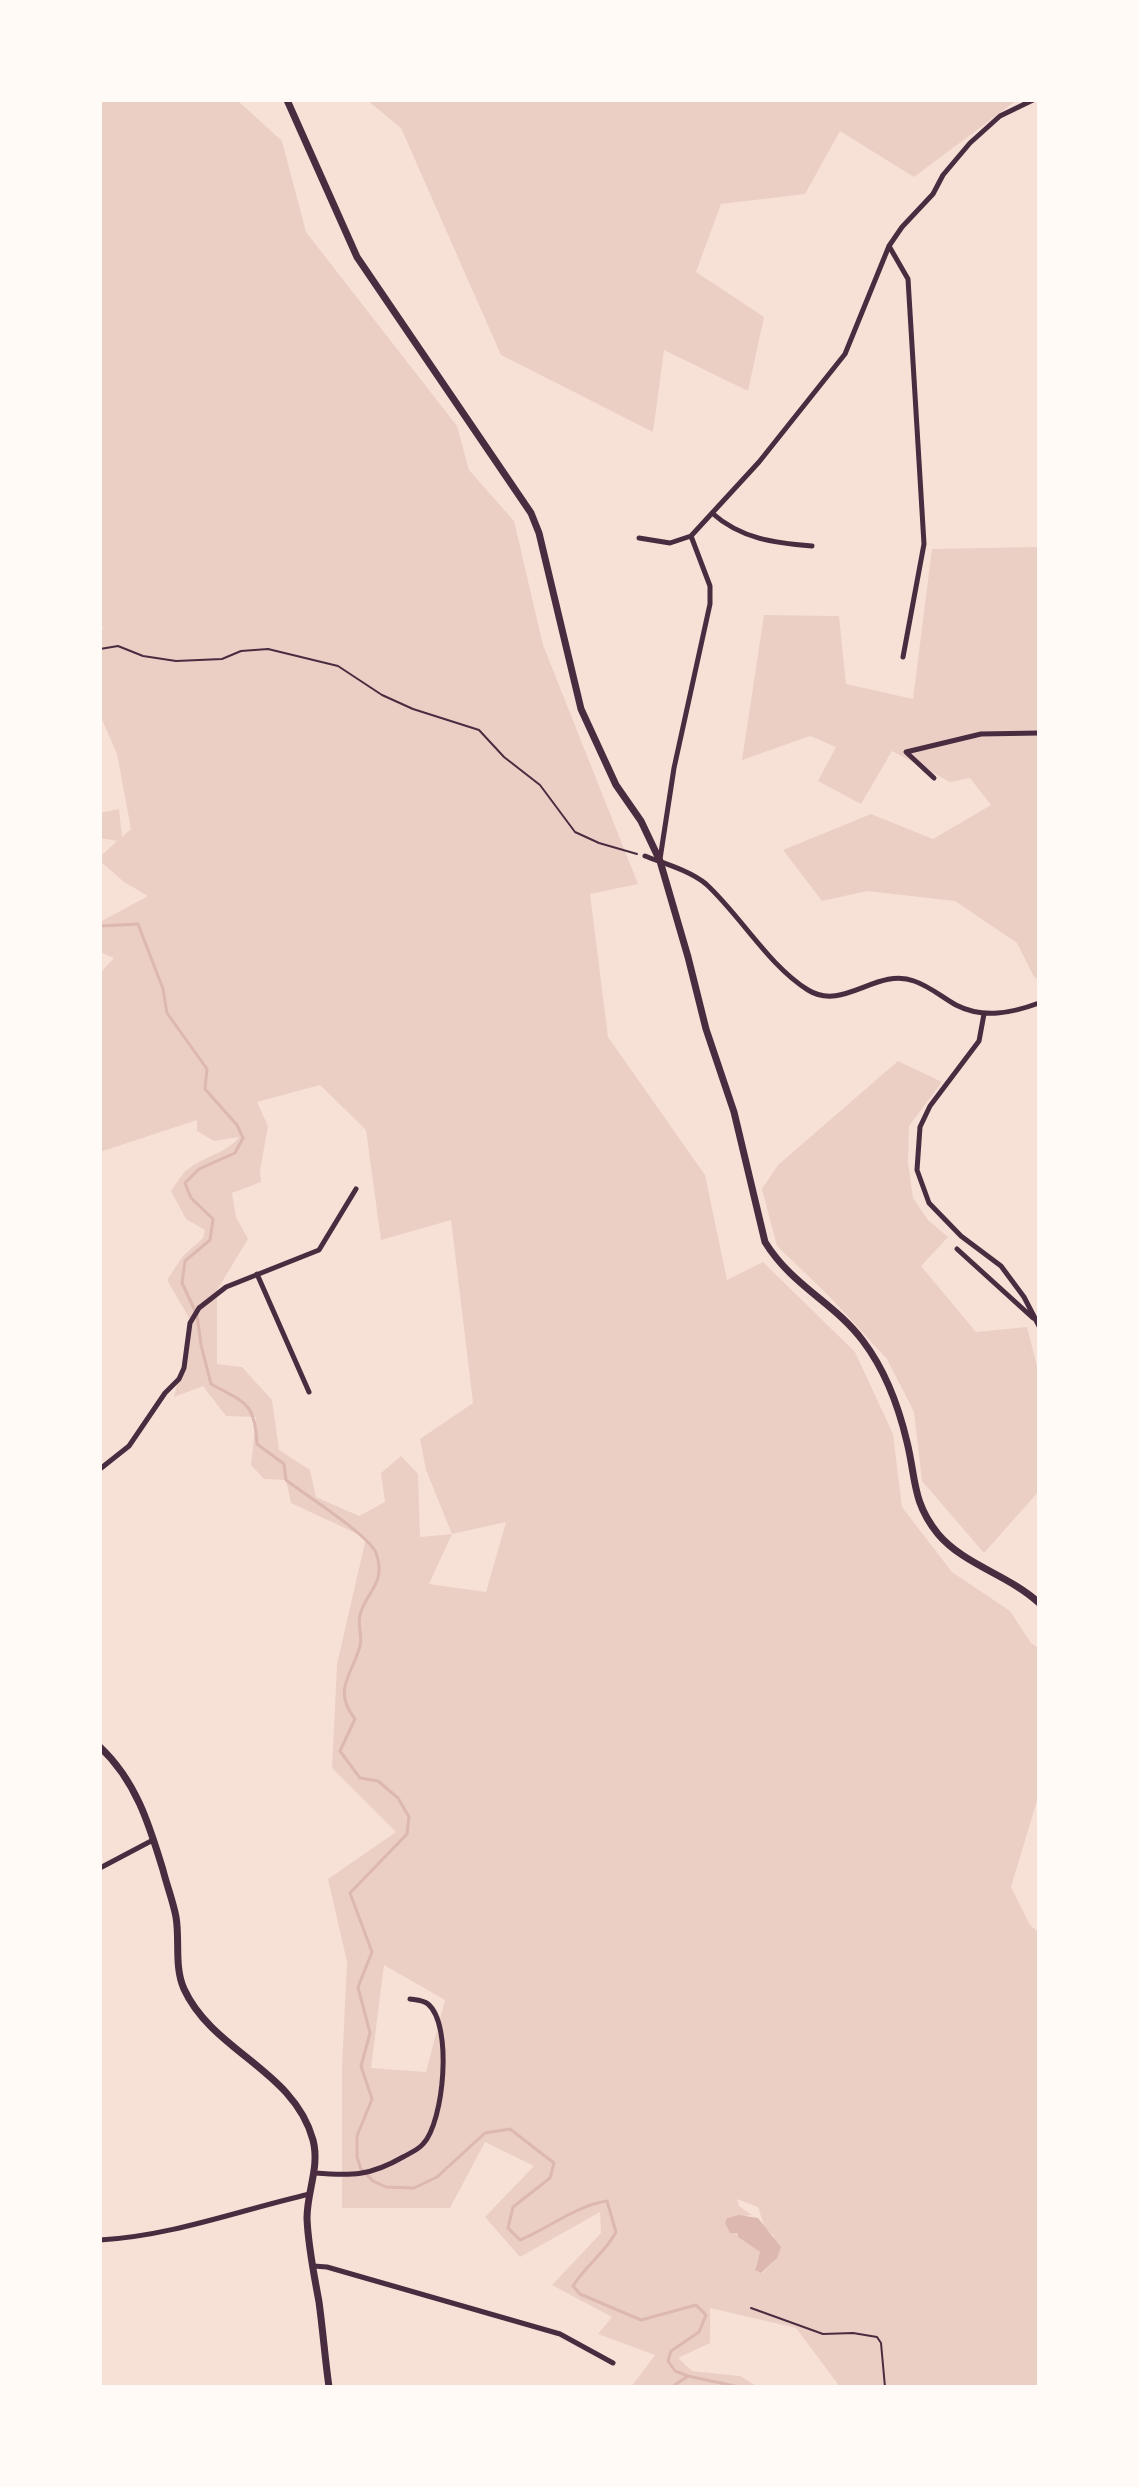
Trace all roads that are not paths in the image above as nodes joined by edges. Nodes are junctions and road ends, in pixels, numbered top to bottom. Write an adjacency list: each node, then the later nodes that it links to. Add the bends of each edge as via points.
1 (287, 100): 12 (main road, via 357,257 521,495 540,538 581,709)
2 (1033, 100): 3 (street, via 1000,116 970,143)
3 (889, 246): 4 (street, via 845,354); 8 (street, via 908,279 924,544)
4 (712, 513): 5 (street); 7 (street, via 726,526 759,540)
5 (691, 536): 6 (street, via 670,543); 12 (street, via 710,586 710,604 674,768)
6 (639, 538)
7 (812, 546)
8 (903, 657)
9 (1039, 733): 10 (street, via 981,734 906,752)
10 (934, 778)
11 (645, 856): 12 (street)
12 (660, 861): 14 (street, via 704,882 809,991 844,994 883,979 908,979); 21 (main road, via 734,1112 765,1242 775,1259 871,1353 903,1423 915,1493 940,1536)
13 (1039, 1003): 14 (street)
14 (984, 1014): 18 (street, via 979,1041 920,1127 917,1170 929,1203 1001,1266)
15 (356, 1189): 17 (street, via 319,1250)
16 (957, 1249): 18 (street)
17 (257, 1274): 19 (street); 20 (street, via 226,1287 194,1314 179,1379 129,1446)
18 (1038, 1324)
19 (309, 1392)
20 (100, 1469)
21 (1039, 1603)
22 (100, 1747): 23 (main road, via 137,1795)
23 (154, 1840): 24 (street); 26 (main road, via 176,1918 182,1985 213,2030 275,2080 296,2106 313,2142)
24 (100, 1868)
25 (410, 1999): 26 (street, via 428,2004 443,2039 444,2074 422,2145 370,2173)
26 (315, 2173): 27 (main road)
27 (310, 2194): 28 (street, via 185,2227); 29 (main road)
28 (100, 2240)
29 (313, 2266): 30 (street, via 560,2334); 31 (main road)
30 (613, 2363)
31 (329, 2387)

